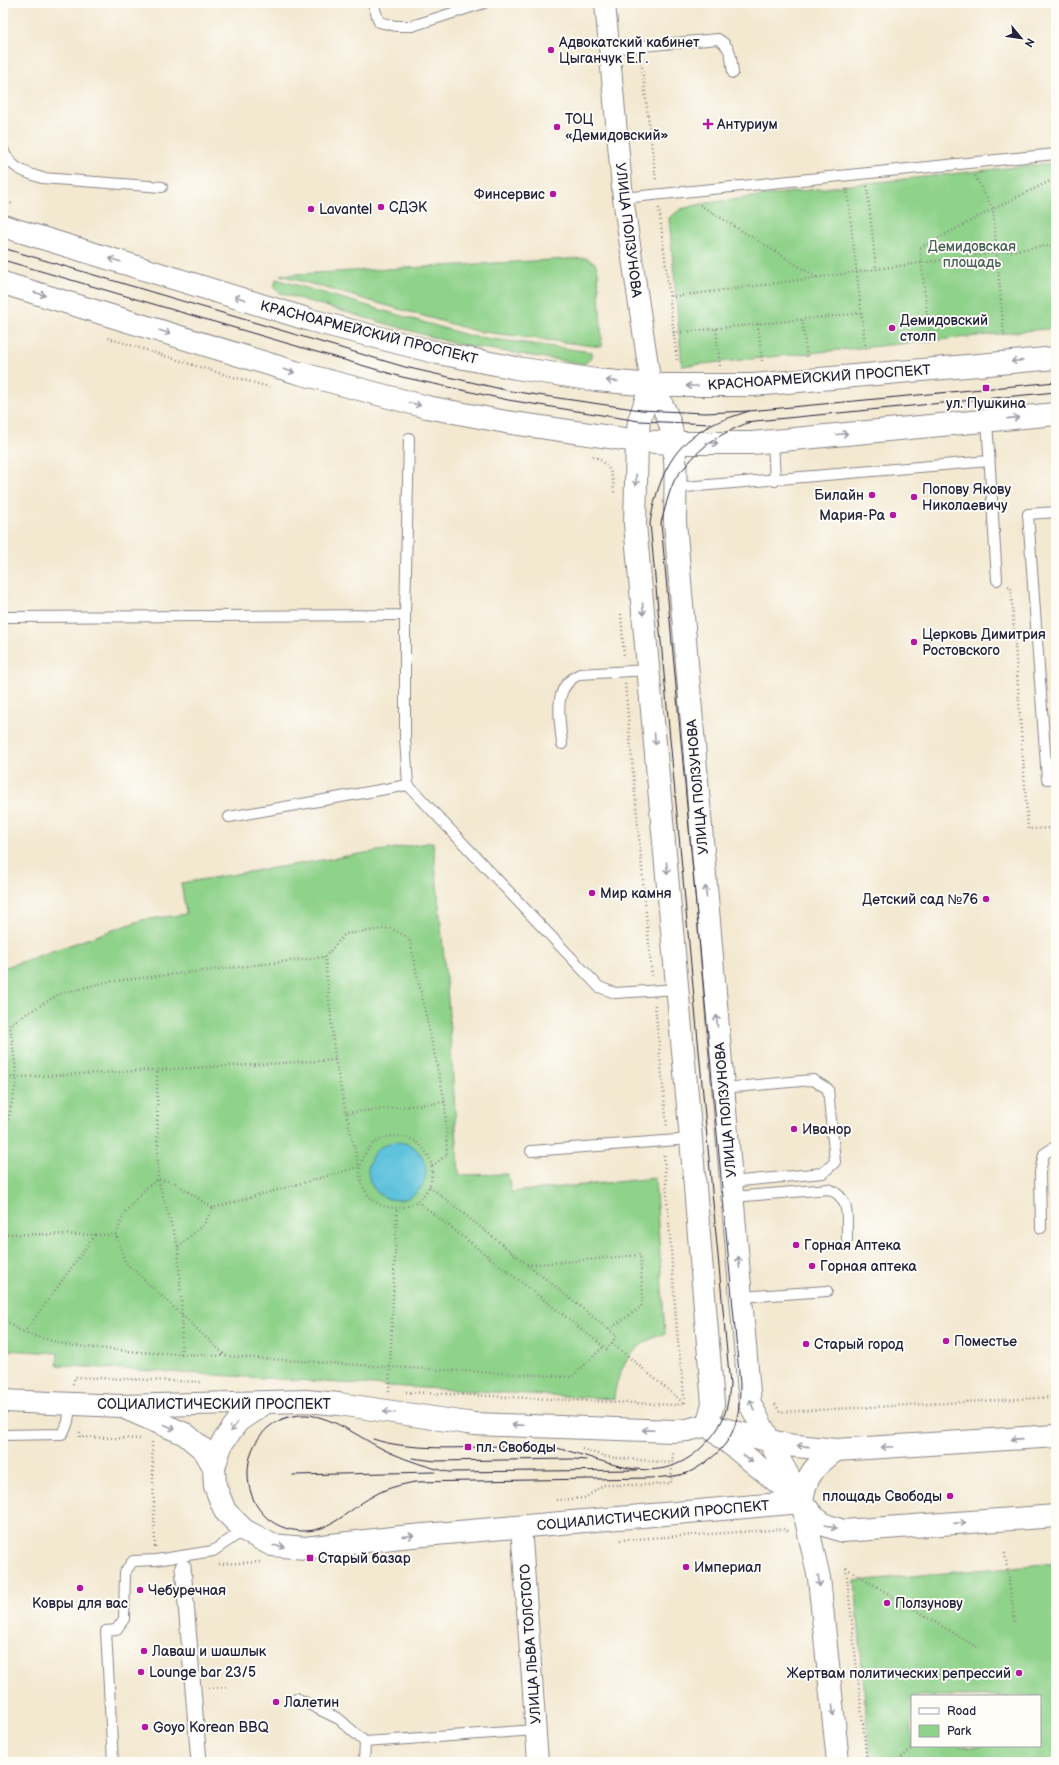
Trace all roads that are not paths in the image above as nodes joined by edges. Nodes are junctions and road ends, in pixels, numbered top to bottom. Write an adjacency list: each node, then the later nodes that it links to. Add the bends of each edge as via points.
1 (373, 3): 2 (lane, via 379,22 412,26)
2 (484, 3)
3 (605, 3): 4 (street, УЛИЦА ПОЛЗУНОВА)
4 (610, 49): 5 (lane, via 718,39 730,50); 9 (street, УЛИЦА ПОЛЗУНОВА)
5 (733, 73)
6 (3, 149): 8 (lane, via 13,166 42,178)
7 (1056, 154): 9 (lane)
8 (162, 187)
9 (623, 198): 13 (street, УЛИЦА ПОЛЗУНОВА)
10 (5, 226): 13 (street, КРАСНОАРМЕЙСКИЙ ПРОСПЕКТ, one-way to 10, via 516,368 438,353 310,320)
11 (3, 283): 17 (street, one-way to 17, via 295,372 427,407 506,422)
12 (1056, 358): 13 (street, КРАСНОАРМЕЙСКИЙ ПРОСПЕКТ, one-way to 13, via 753,385)
13 (651, 385): 17 (street, via 642,410); 19 (street, УЛИЦА ПОЛЗУНОВА, via 666,412)
14 (1056, 414): 15 (street, one-way to 14)
15 (986, 421): 18 (street, one-way to 15); 20 (lane)
16 (409, 438): 25 (lane)
17 (637, 440): 19 (street); 27 (street, one-way to 27, via 635,524)
18 (773, 440): 19 (street, one-way to 18, via 752,443); 21 (lane)
19 (673, 443): 22 (street, УЛИЦА ПОЛЗУНОВА)
20 (989, 461): 21 (lane); 24 (lane)
21 (775, 481): 22 (lane)
22 (674, 488): 33 (street, УЛИЦА ПОЛЗУНОВА, one-way to 22)
23 (1056, 512): 29 (lane, via 1028,514 1047,779)
24 (997, 580)
25 (405, 615): 26 (lane); 30 (lane, via 405,738)
26 (3, 617)
27 (648, 670): 28 (lane, via 580,674 571,678 559,697); 32 (street, one-way to 32)
28 (562, 744)
29 (1056, 778)
30 (408, 785): 31 (lane); 32 (lane, via 599,988 615,993)
31 (229, 817)
32 (678, 989): 34 (street)
33 (723, 1088): 37 (street, УЛИЦА ПОЛЗУНОВА); 37 (lane, via 813,1080 828,1089 834,1148 835,1162 823,1173)
34 (691, 1139): 36 (lane); 46 (street, via 713,1404)
35 (1056, 1146): 38 (lane, via 1044,1154 1040,1172)
36 (531, 1151)
37 (732, 1189): 39 (lane, via 829,1189 838,1193 844,1202); 41 (street, УЛИЦА ПОЛЗУНОВА, one-way to 37)
38 (1041, 1228)
39 (847, 1239)
40 (827, 1291): 41 (lane)
41 (741, 1297): 49 (street, УЛИЦА ПОЛЗУНОВА, one-way to 41, via 750,1404)
42 (3, 1401): 44 (street, СОЦИАЛИСТИЧЕСКИЙ ПРОСПЕКТ)
43 (265, 1403): 45 (street, СОЦИАЛИСТИЧЕСКИЙ ПРОСПЕКТ); 46 (street, СОЦИАЛИСТИЧЕСКИЙ ПРОСПЕКТ, one-way to 43, via 687,1430 474,1424 339,1404 306,1401); 51 (street, one-way to 51, via 238,1421 222,1443)
44 (70, 1404): 45 (street, СОЦИАЛИСТИЧЕСКИЙ ПРОСПЕКТ); 47 (lane, via 69,1418 62,1434)
45 (121, 1406): 51 (street, one-way to 51, via 185,1434 204,1450)
46 (708, 1425): 49 (street); 52 (street, one-way to 52)
47 (3, 1435)
48 (1056, 1436): 50 (street, one-way to 50)
49 (769, 1440): 50 (street, one-way to 49, via 787,1445); 52 (street, УЛИЦА ПОЛЗУНОВА)
50 (836, 1450): 52 (street, via 819,1463 809,1475)
51 (214, 1467): 55 (street, СОЦИАЛИСТИЧЕСКИЙ ПРОСПЕКТ, via 215,1486 225,1511)
52 (802, 1502): 53 (street, one-way to 53, via 814,1517 824,1524 843,1530); 54 (street, СОЦИАЛИСТИЧЕСКИЙ ПРОСПЕКТ); 64 (street, УЛИЦА ПОЛЗУНОВА, one-way to 64, via 819,1578)
53 (1056, 1516)
54 (521, 1526): 55 (street, СОЦИАЛИСТИЧЕСКИЙ ПРОСПЕКТ, one-way to 54, via 272,1545 305,1548); 58 (street, УЛИЦА ЛЬВА ТОЛСТОГО)
55 (244, 1530): 60 (lane, via 213,1551 133,1561 125,1572 124,1619 116,1630 106,1631)
56 (183, 1567): 61 (street)
57 (296, 1698): 59 (lane, via 339,1719)
58 (536, 1730): 59 (lane); 63 (street, УЛИЦА ЛЬВА ТОЛСТОГО)
59 (365, 1742): 62 (lane)
60 (113, 1762)
61 (200, 1762)
62 (364, 1762)
63 (538, 1762)
64 (838, 1762)

